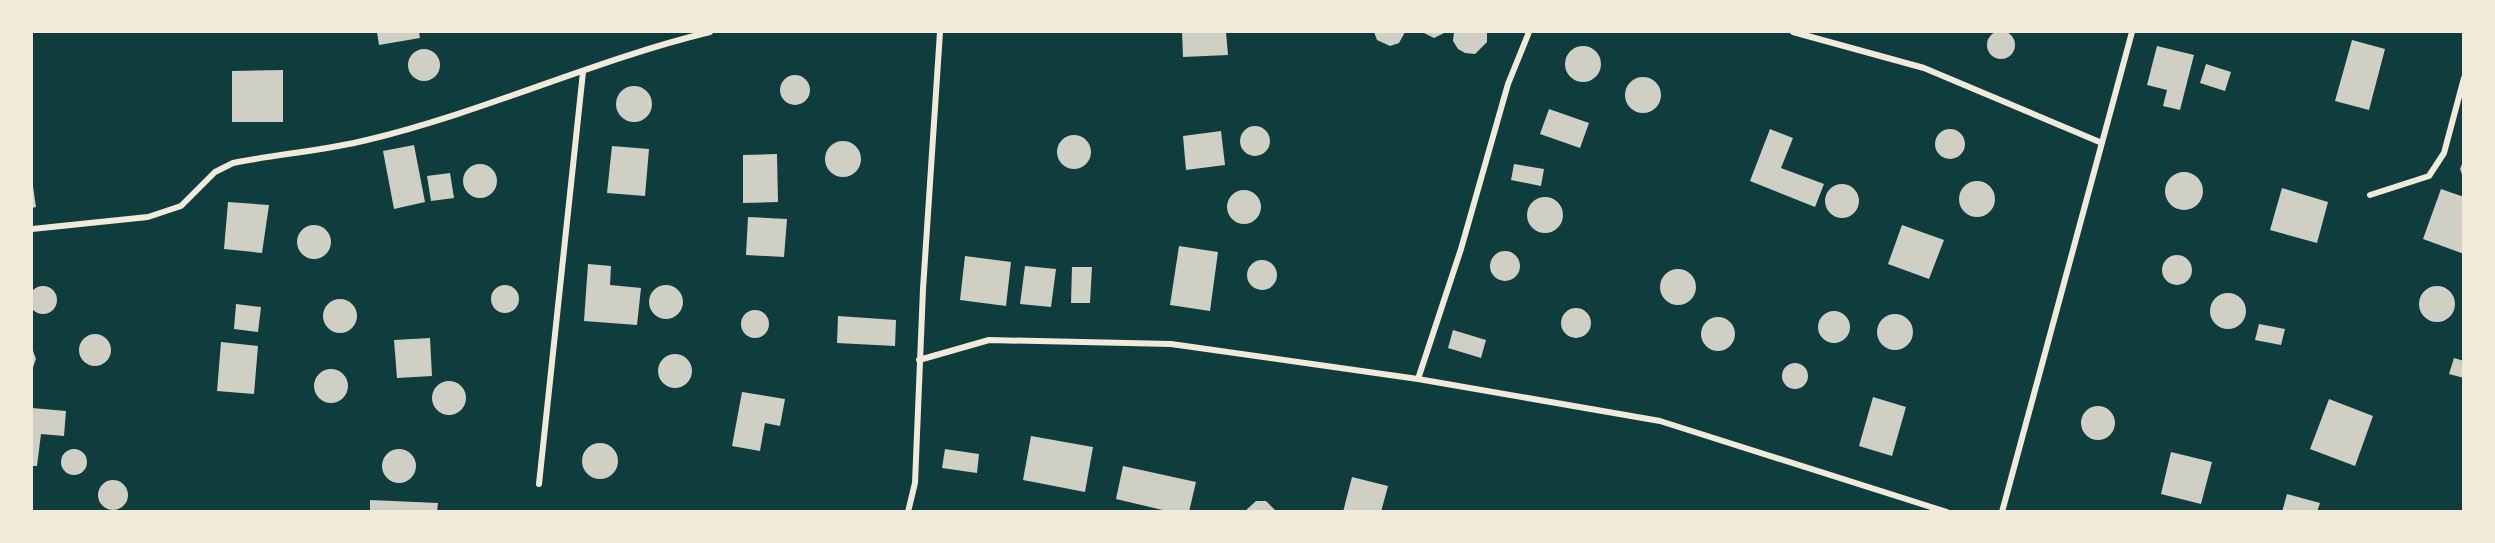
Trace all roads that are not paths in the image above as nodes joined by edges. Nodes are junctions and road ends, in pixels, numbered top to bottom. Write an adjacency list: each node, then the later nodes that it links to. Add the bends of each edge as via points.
1 (710, 32): 6 (street, via 649,46)
2 (940, 32): 11 (street)
3 (1529, 32): 12 (street, via 1508,84 1461,249)
4 (1793, 32): 8 (street, via 1924,68)
5 (2132, 32): 8 (street)
6 (583, 72): 10 (street, via 367,141 233,163 215,172 181,206 164,213); 13 (street)
7 (2463, 78): 9 (street, via 2444,153 2429,176)
8 (2102, 143): 16 (street)
9 (2370, 195)
10 (32, 229)
11 (919, 360): 12 (street, via 989,340 1171,344); 14 (street, via 915,483)
12 (1418, 379): 15 (street, via 1660,421)
13 (539, 484)
14 (908, 512)
15 (1947, 512)
16 (2002, 512)

